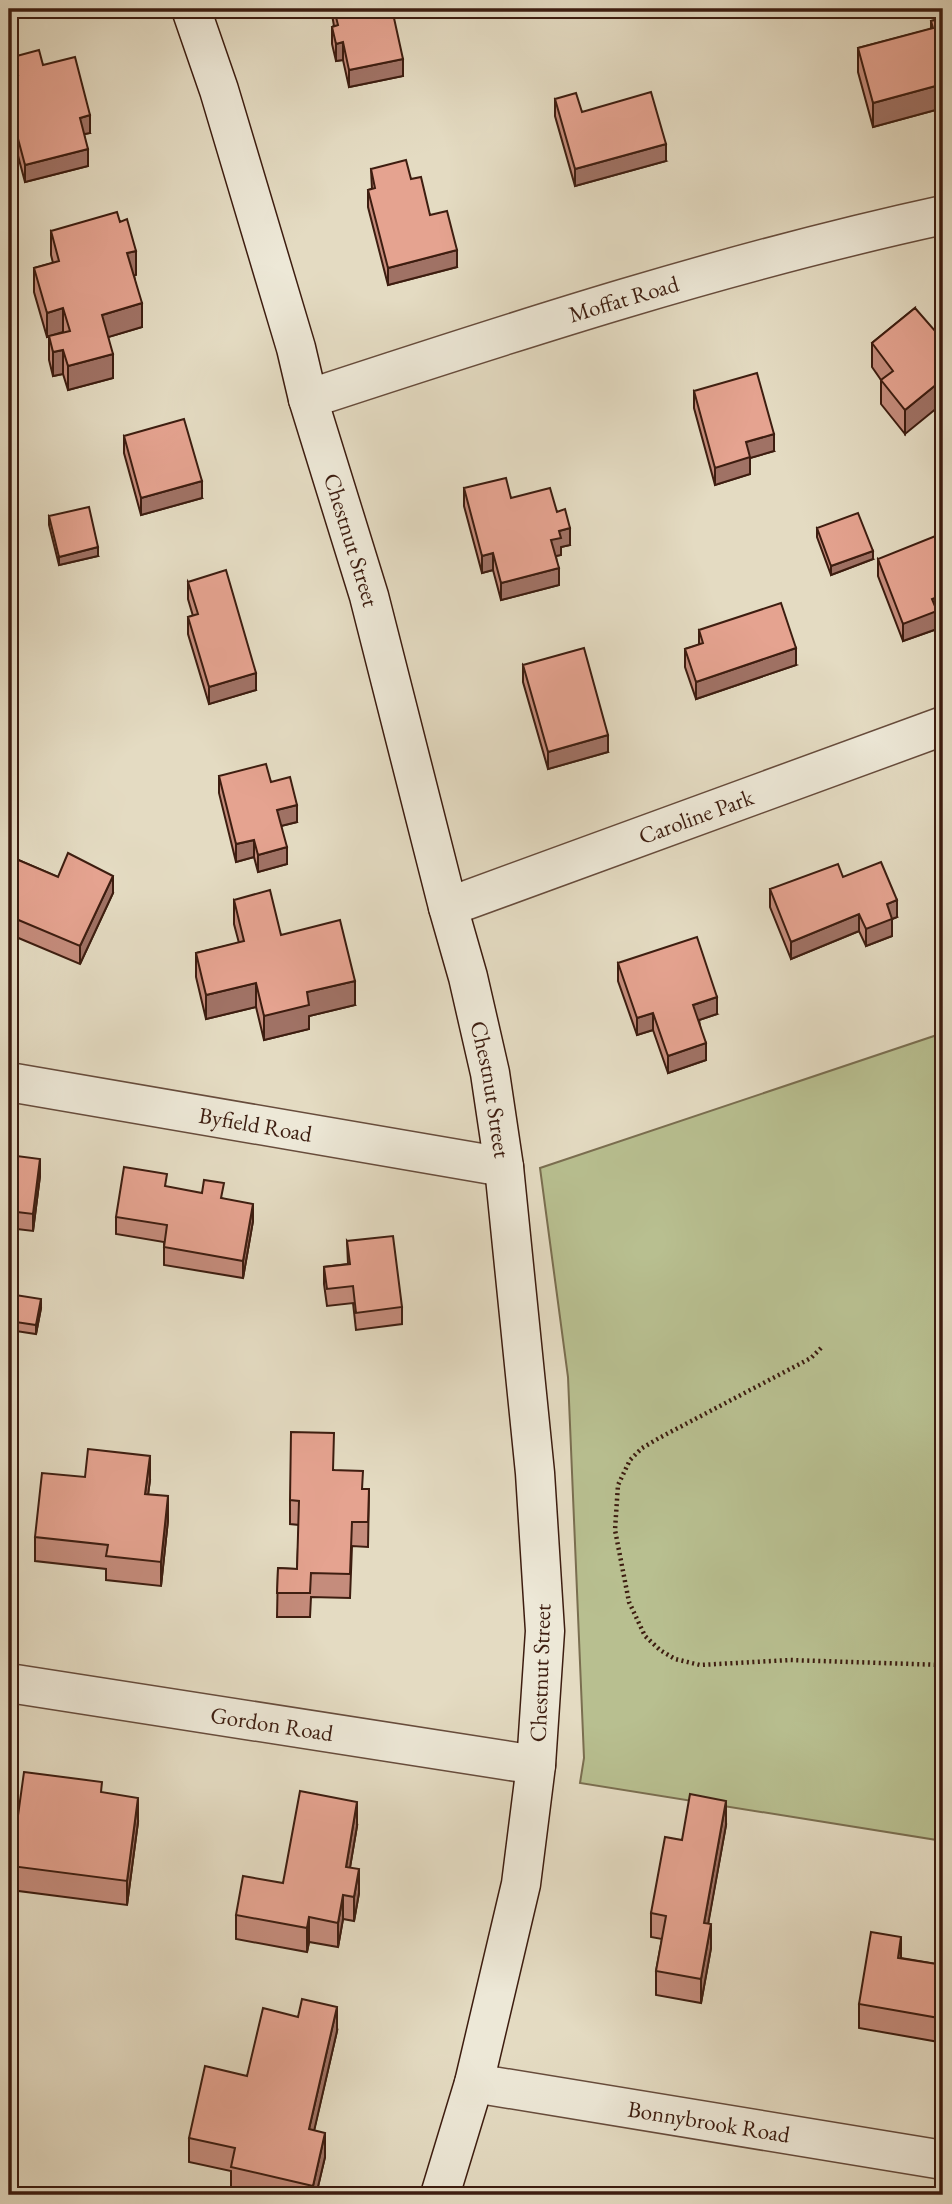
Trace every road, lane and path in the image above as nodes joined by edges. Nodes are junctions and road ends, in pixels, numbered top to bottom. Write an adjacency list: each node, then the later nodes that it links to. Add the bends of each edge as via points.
1 (191, 9): 3 (street, Chestnut Street, via 219,90)
2 (943, 215): 3 (street, Moffat Road, via 759,259 549,320)
3 (308, 399): 5 (street, Chestnut Street, via 369,596)
4 (943, 726): 5 (street, Caroline Park)
5 (448, 907): 7 (street, Chestnut Street, via 490,1073)
6 (9, 1082): 7 (street, Byfield Road)
7 (504, 1167): 11 (street, Chestnut Street, via 535,1473 545,1631)
8 (821, 1348): 9 (path, via 811,1358 642,1448 629,1460 618,1485 615,1530 629,1602 645,1636 660,1650 701,1665 790,1660)
9 (943, 1665)
10 (9, 1683): 11 (street, Gordon Road)
11 (536, 1765): 12 (street, Chestnut Street, via 521,1884)
12 (474, 2083): 13 (street, Bonnybrook Road); 14 (street, Chestnut Street)
13 (943, 2160)
14 (440, 2195)

